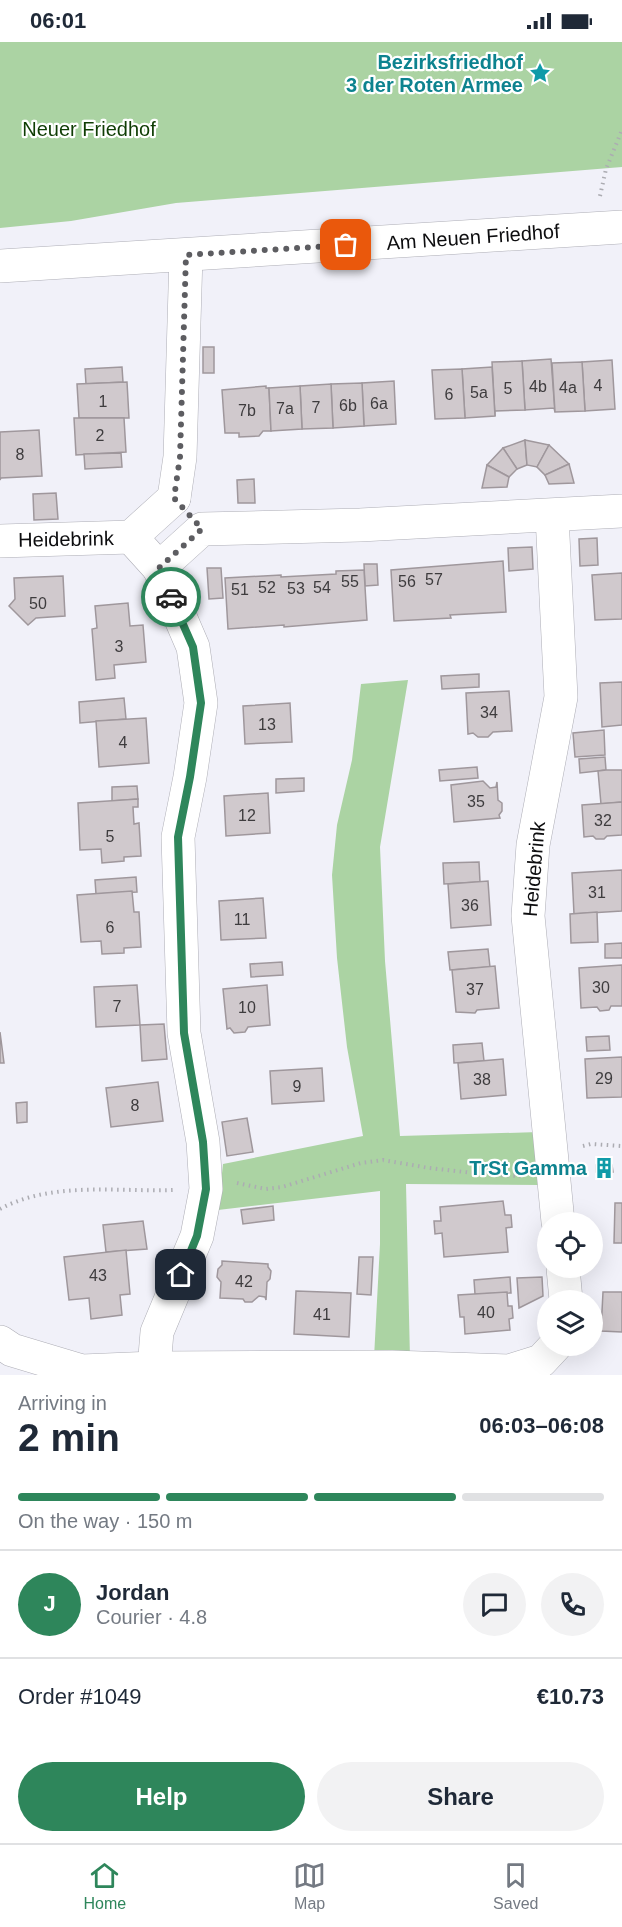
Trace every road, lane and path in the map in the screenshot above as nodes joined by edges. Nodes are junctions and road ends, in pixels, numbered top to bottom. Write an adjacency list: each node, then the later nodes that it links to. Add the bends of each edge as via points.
1 (622, 130): 2 (path)
2 (600, 196)
3 (622, 227): 4 (street, Am Neuen Friedhof)
4 (186, 255): 5 (street, Am Neuen Friedhof); 6 (street, via 180,457)
5 (0, 266)
6 (174, 498): 9 (street); 10 (street, Heidebrink)
7 (622, 511): 8 (street)
8 (552, 516): 9 (street); 14 (street, Heidebrink, via 561,697 533,844 528,916)
9 (202, 529): 12 (street)
10 (131, 537): 11 (street, Heidebrink); 12 (street, Heidebrink)
11 (0, 541)
12 (159, 568): 15 (street, Heidebrink, via 193,647 201,703 178,837 184,1033 203,1142)
13 (622, 1146): 14 (path, via 591,1144 573,1149)
14 (552, 1165): 15 (path, via 534,1177 383,1160 282,1187 266,1189 231,1183); 17 (street, Heidebrink)
15 (206, 1189): 16 (path, via 46,1193); 20 (street, Heidebrink, via 197,1236 157,1332)
16 (0, 1209)
17 (557, 1212)
18 (0, 1342): 20 (street, via 12,1350 82,1371)
19 (546, 1356): 20 (street, via 510,1371 392,1367)
20 (154, 1368)

